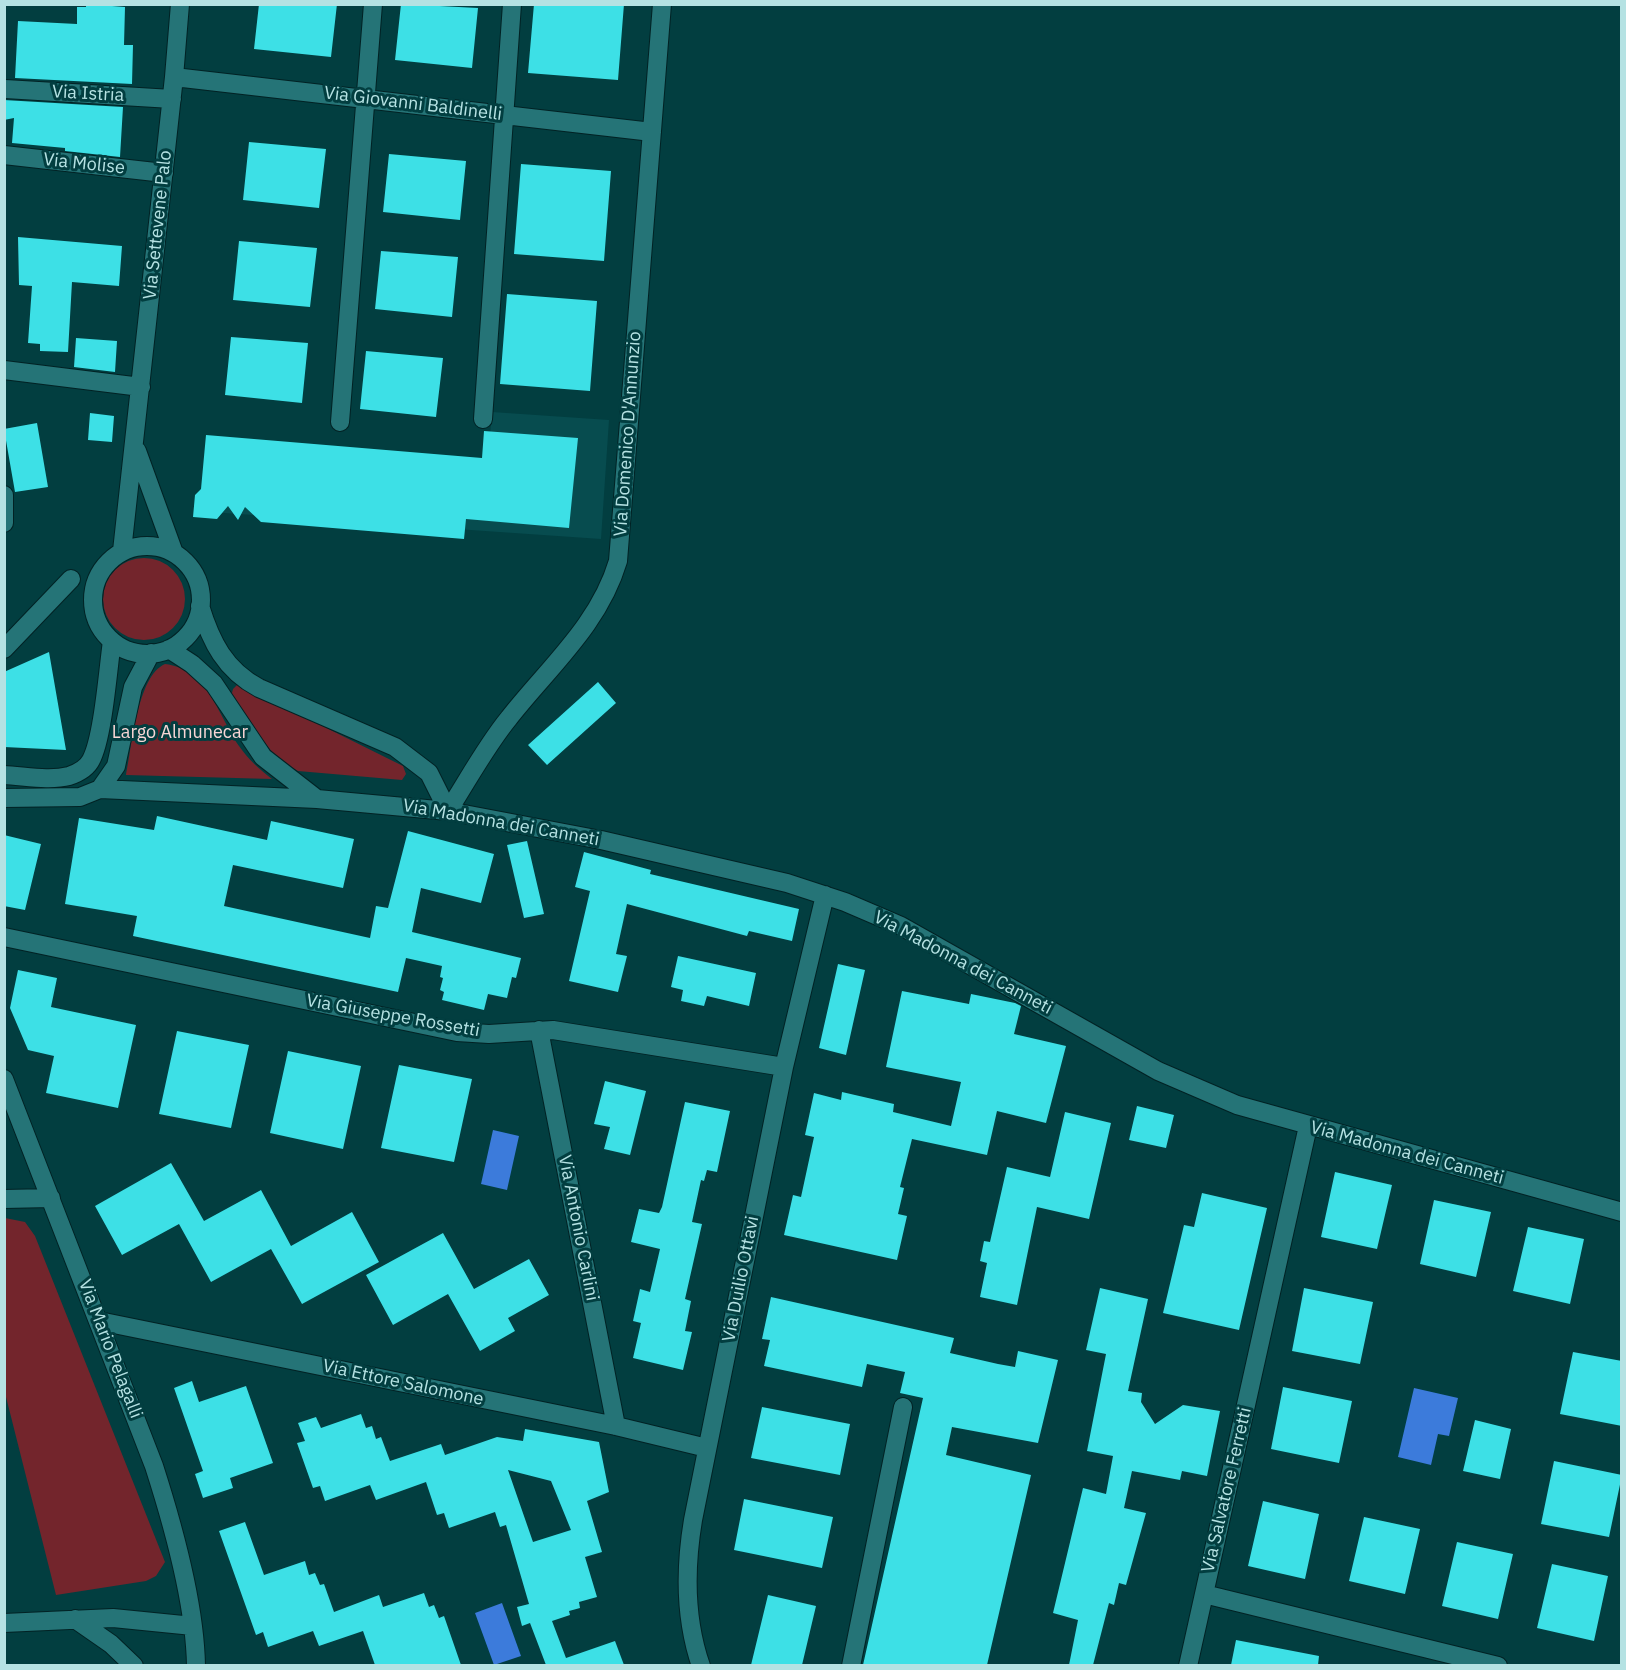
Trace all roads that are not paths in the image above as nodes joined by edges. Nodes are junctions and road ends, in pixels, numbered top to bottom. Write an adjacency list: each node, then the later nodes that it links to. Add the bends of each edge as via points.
1 (180, 4): 5 (street, Via Settevene Palo)
2 (374, 4): 8 (street)
3 (512, 4): 9 (street)
4 (662, 4): 10 (street, Via Domenico D'Annunzio)
5 (174, 77): 7 (street, Via Settevene Palo); 8 (street, Via Giovanni Baldinelli)
6 (5, 89): 7 (street, Via Istria)
7 (172, 99): 12 (street, Via Settevene Palo)
8 (365, 99): 9 (street, Via Giovanni Baldinelli); 16 (street)
9 (504, 115): 10 (street, Via Giovanni Baldinelli); 15 (street)
10 (652, 132): 32 (street, Via Domenico D'Annunzio, via 622,531 616,567 596,613 508,718)
11 (4, 155): 12 (street, Via Molise)
12 (164, 172): 14 (street, Via Settevene Palo)
13 (4, 370): 14 (street)
14 (141, 387): 17 (street, Via Settevene Palo)
15 (483, 419)
16 (340, 422)
17 (135, 445): 20 (street, Via Settevene Palo); 21 (street, Via Settevene Palo)
18 (4, 495): 19 (street)
19 (4, 523)
20 (122, 551): 21 (street, via 146,545); 24 (street, via 101,570 93,589 94,614)
21 (174, 553): 23 (street, via 194,573)
22 (71, 579): 25 (street)
23 (200, 606): 26 (street, via 189,633); 32 (street, via 213,644 241,677 394,747 429,774)
24 (111, 641): 27 (street, via 128,651); 28 (street, via 98,736 86,767 70,776)
25 (4, 649)
26 (169, 649): 27 (street); 31 (street, via 214,684 263,758)
27 (151, 653): 29 (street, via 129,699 116,766)
28 (4, 775)
29 (100, 789): 30 (street, via 80,797); 31 (street, Via Madonna dei Canneti)
30 (4, 798)
31 (317, 799): 32 (street, Via Madonna dei Canneti)
32 (448, 811): 33 (street, Via Madonna dei Canneti, via 612,843)
33 (825, 895): 36 (street, Via Duilio Ottavi); 38 (street, Via Madonna dei Canneti, via 901,926 1179,1081 1238,1105)
34 (4, 937): 35 (street, Via Giuseppe Rossetti, via 457,1032)
35 (539, 1030): 36 (street, Via Giuseppe Rossetti); 44 (street, Via Antonio Carlini)
36 (784, 1067): 45 (street, Via Duilio Ottavi)
37 (4, 1079): 39 (street, Via Mario Pelagalli)
38 (1308, 1126): 41 (street, Via Madonna dei Canneti); 46 (street, Via Salvatore Ferretti)
39 (51, 1197): 40 (street); 42 (street, Via Mario Pelagalli)
40 (4, 1199)
41 (1622, 1212)
42 (99, 1321): 44 (street, Via Ettore Salomone); 49 (street, Via Mario Pelagalli, via 160,1485)
43 (903, 1407): 53 (street)
44 (616, 1426): 45 (street, Via Ettore Salomone)
45 (707, 1448): 52 (street, Via Duilio Ottavi, via 688,1564 690,1618)
46 (1204, 1594): 54 (street); 55 (street, Via Salvatore Ferretti)
47 (75, 1619): 48 (street); 49 (street, via 139,1619); 50 (street)
48 (4, 1623)
49 (193, 1626): 51 (street, Via Mario Pelagalli)
50 (134, 1665)
51 (196, 1665)
52 (701, 1665)
53 (851, 1665)
54 (1188, 1665)
55 (1498, 1665)

